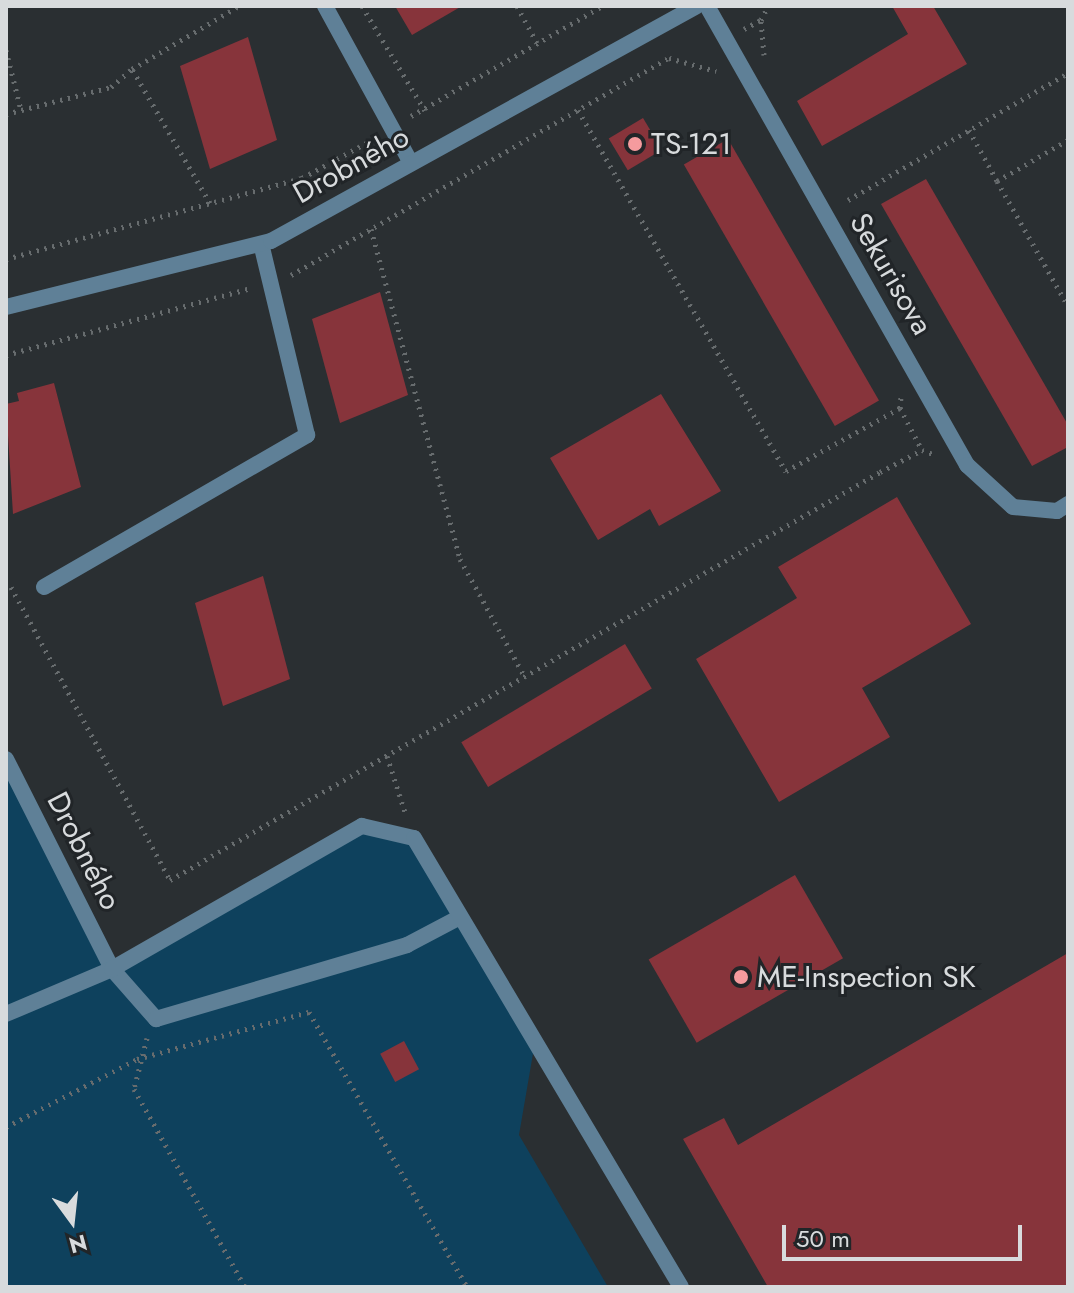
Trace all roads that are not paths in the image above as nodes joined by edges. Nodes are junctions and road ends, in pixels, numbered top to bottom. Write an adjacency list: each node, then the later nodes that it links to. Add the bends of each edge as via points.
1 (325, 6): 4 (street)
2 (696, 6): 4 (street, Drobného)
3 (707, 6): 7 (street, Sekurisova, via 967,465 1013,507 1057,511)
4 (411, 163): 5 (street, Drobného)
5 (261, 244): 6 (street, Drobného); 8 (street, via 307,435)
6 (6, 307)
7 (1068, 504)
8 (44, 587)
9 (6, 759): 11 (street, Drobného)
10 (460, 917): 11 (street, Drobného, via 407,945 156,1019); 11 (street, via 414,838 362,826); 13 (street)
11 (112, 969): 12 (street)
12 (6, 1014)
13 (681, 1287)

